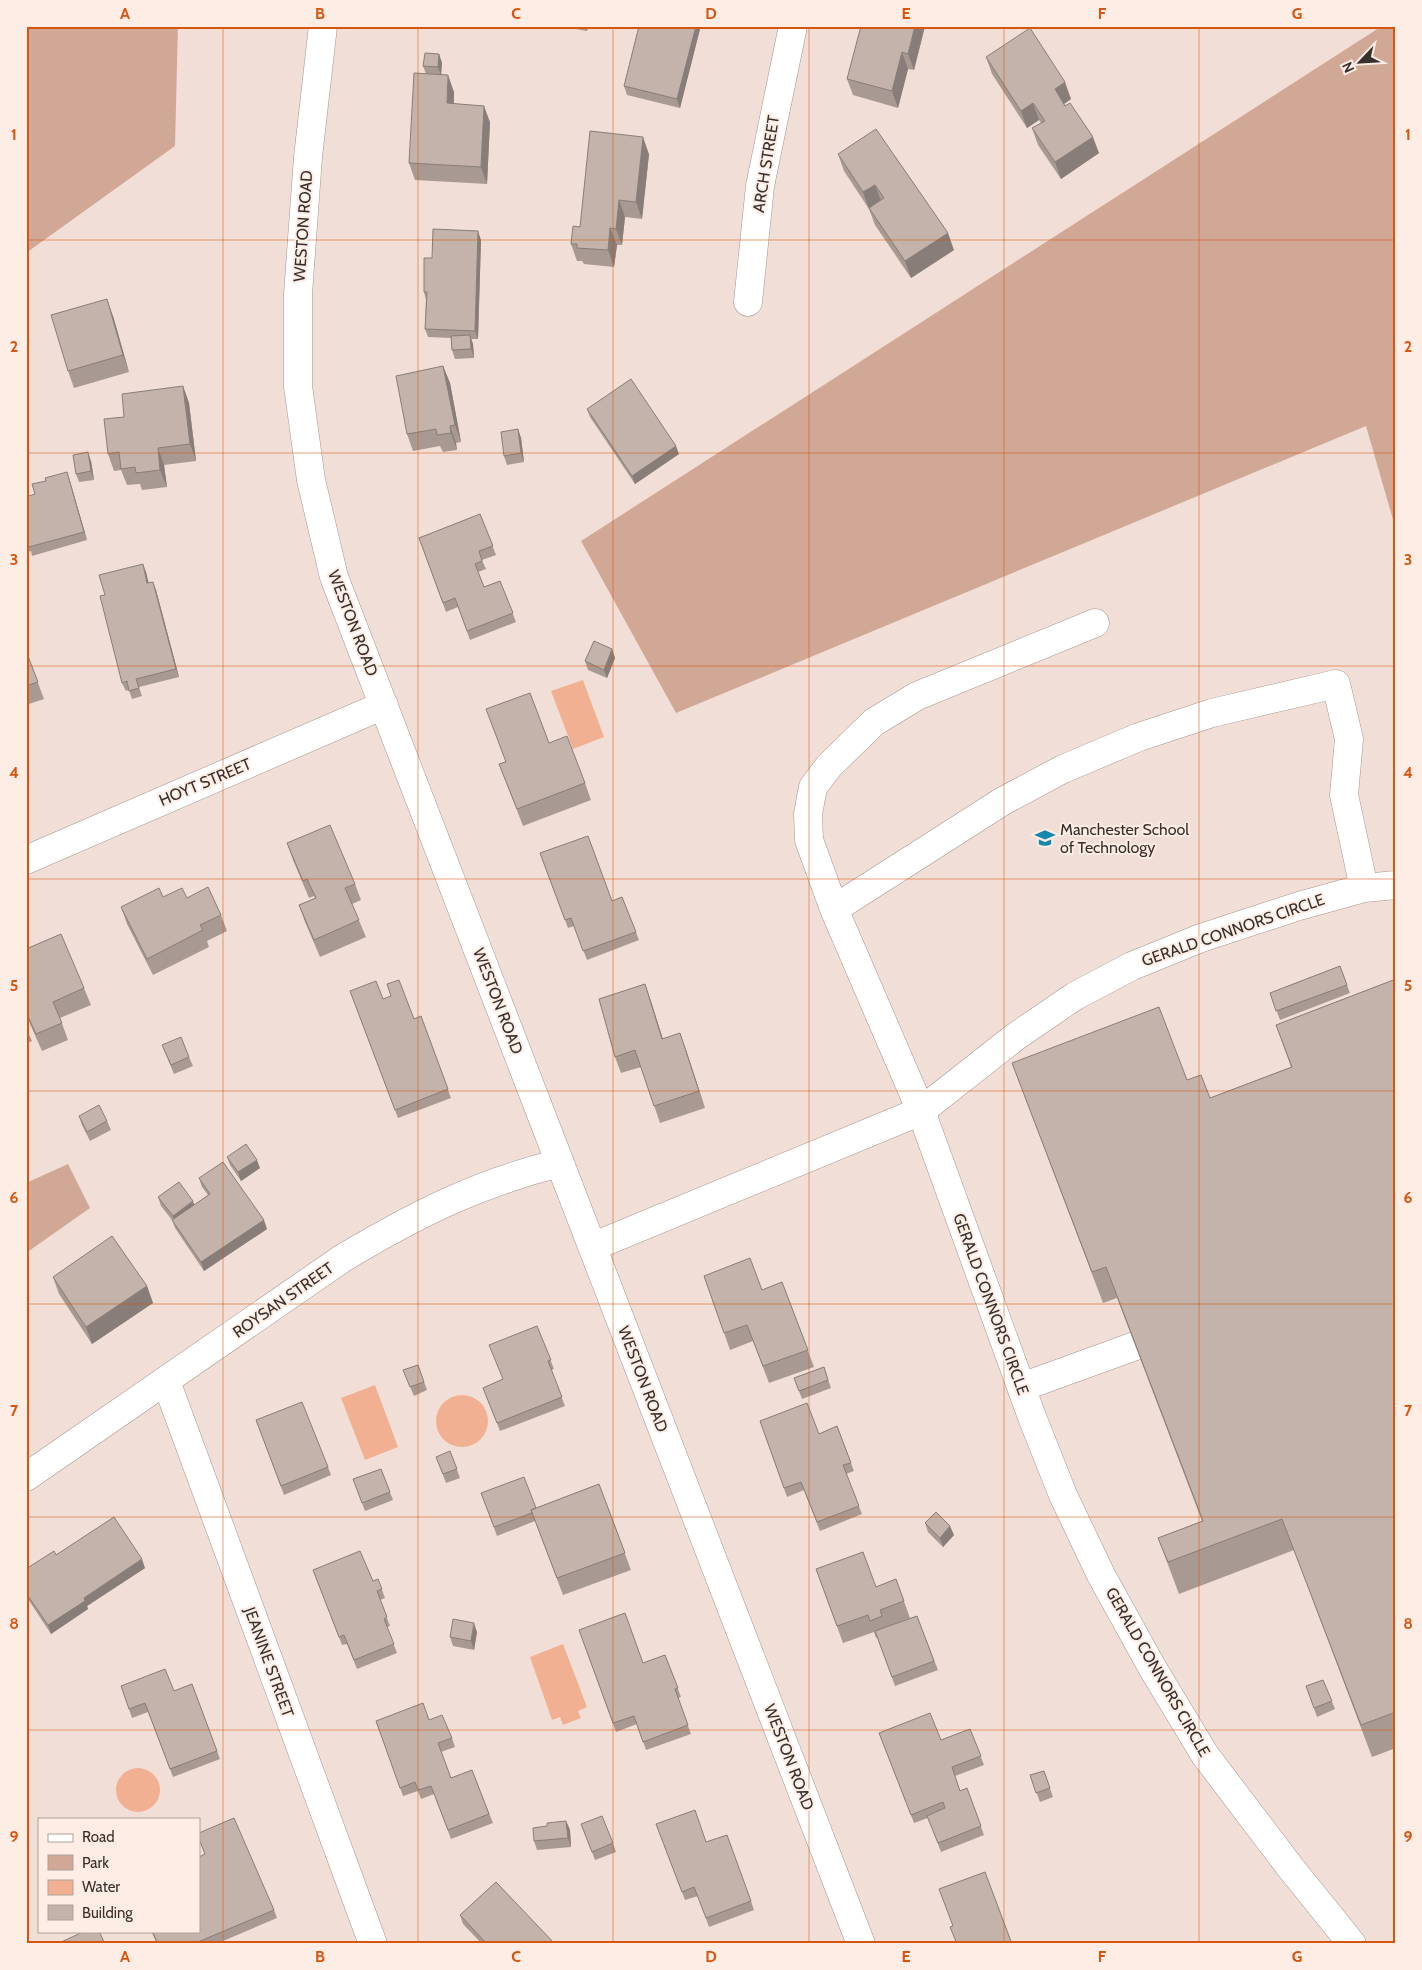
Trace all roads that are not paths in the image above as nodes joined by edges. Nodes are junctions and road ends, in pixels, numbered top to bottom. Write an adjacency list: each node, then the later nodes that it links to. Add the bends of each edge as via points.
1 (323, 26): 5 (street, WESTON ROAD, via 308,157 298,294 298,386 310,480 334,577)
2 (793, 26): 3 (street, ARCH STREET, via 760,186)
3 (748, 302)
4 (1095, 623): 9 (street, via 917,696 874,722 829,766 813,787 808,814 809,840)
5 (384, 705): 6 (street, HOYT STREET); 11 (street, WESTON ROAD)
6 (26, 860)
7 (1396, 885): 8 (street, GERALD CONNORS CIRCLE)
8 (1364, 888): 9 (street, via 1344,795 1349,739 1336,684 1212,713 1139,737 1063,769 1003,801); 10 (street, GERALD CONNORS CIRCLE, via 1200,938 1132,966 1075,996 1014,1037)
9 (834, 910): 10 (street)
10 (921, 1111): 12 (street); 15 (street, GERALD CONNORS CIRCLE)
11 (560, 1163): 12 (street, WESTON ROAD); 14 (street, ROYSAN STREET, via 490,1183 388,1231)
12 (592, 1247): 18 (street, WESTON ROAD)
13 (1135, 1346): 15 (street)
14 (166, 1381): 16 (street, ROYSAN STREET); 17 (street, JEANINE STREET)
15 (1022, 1387): 19 (street, GERALD CONNORS CIRCLE, via 1063,1495 1101,1576 1153,1669 1205,1755)
16 (26, 1477)
17 (373, 1944)
18 (861, 1944)
19 (1352, 1944)

